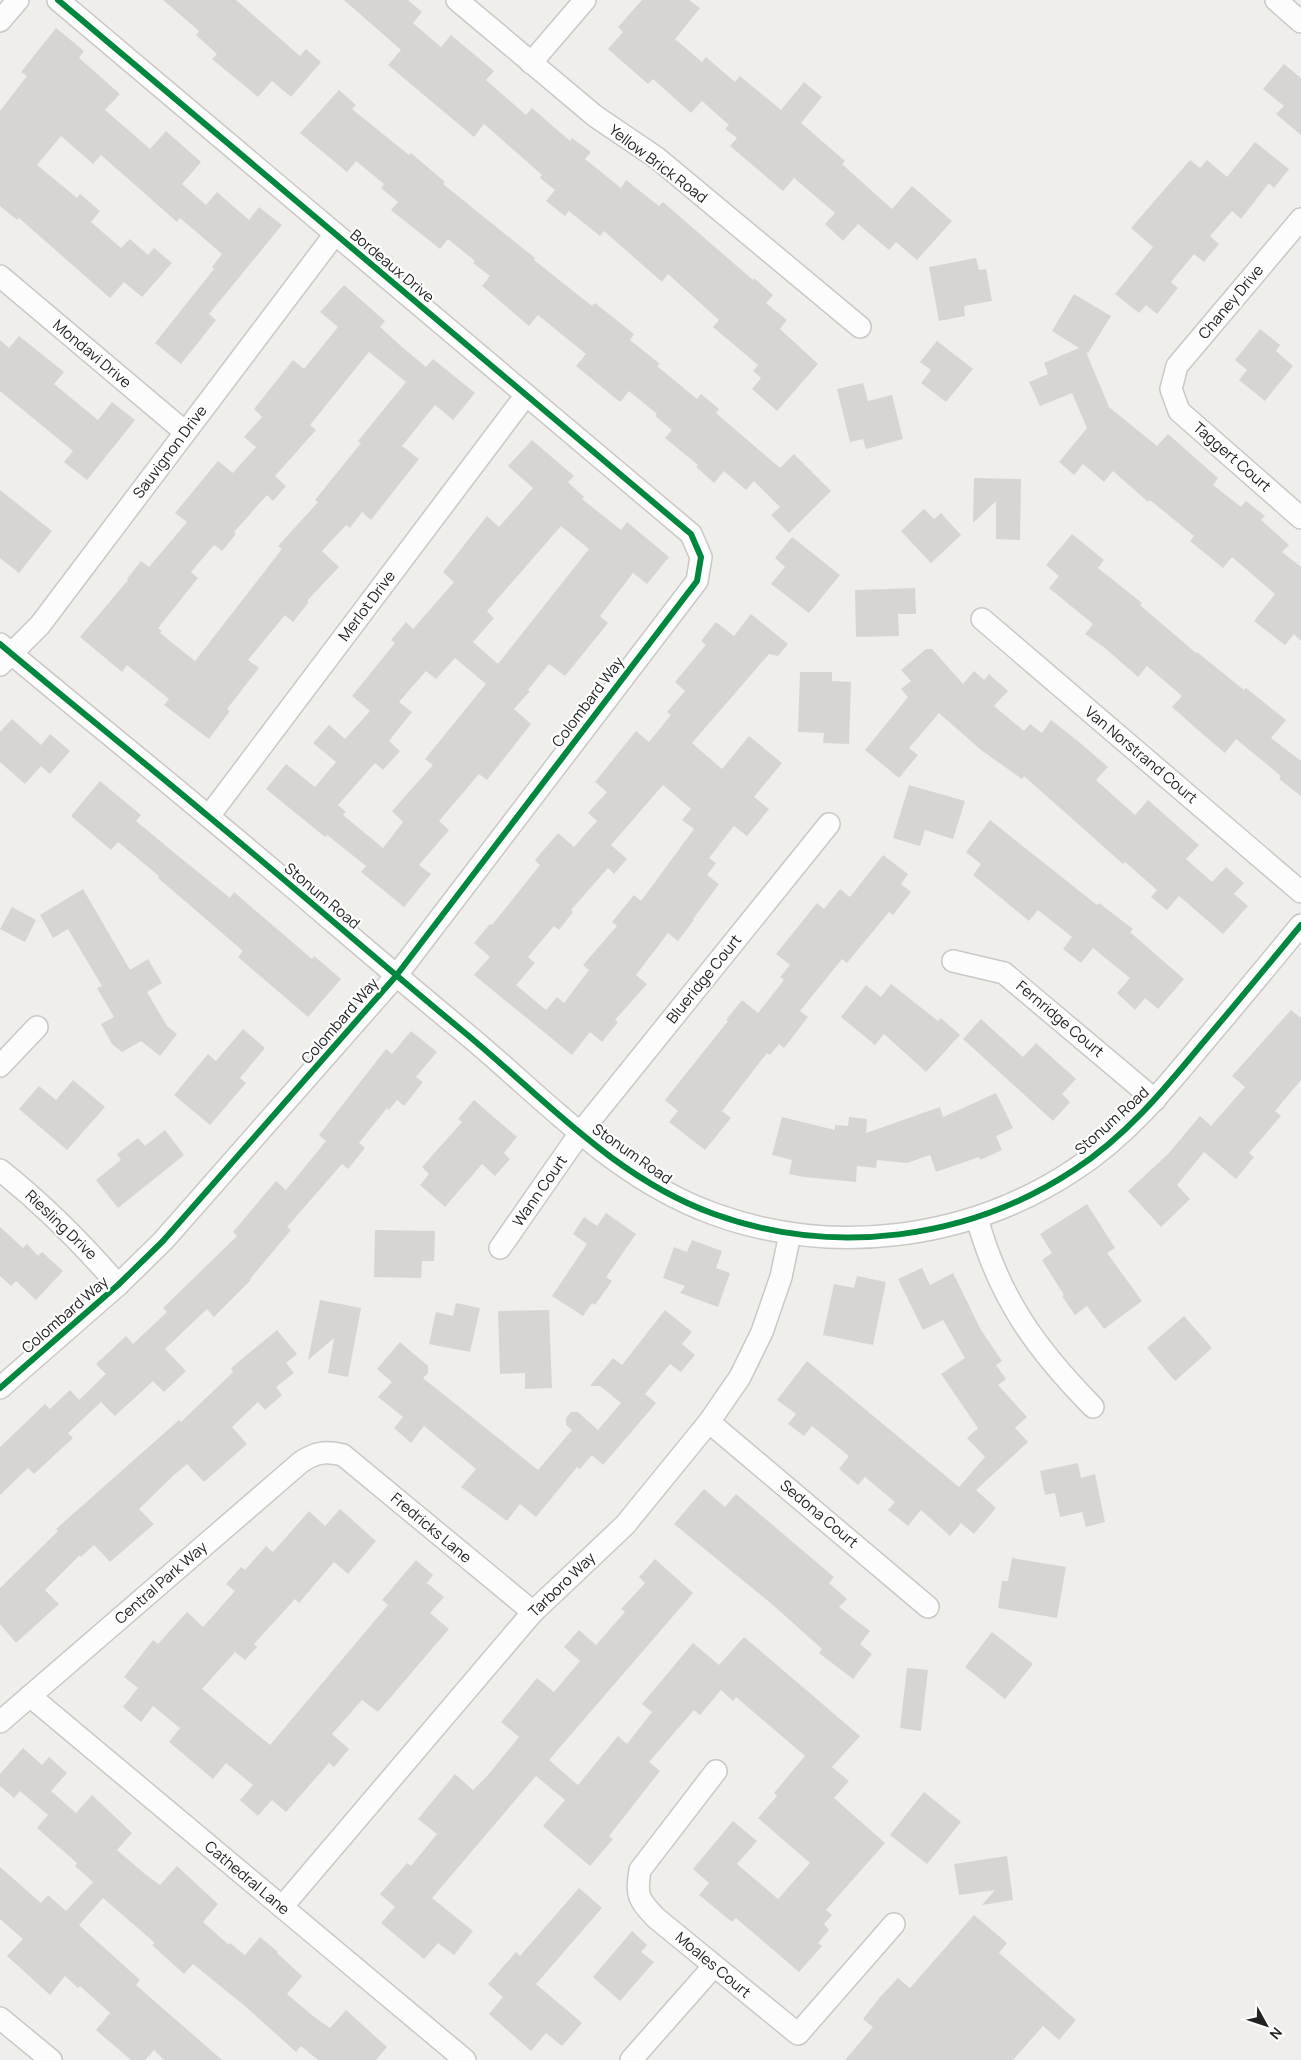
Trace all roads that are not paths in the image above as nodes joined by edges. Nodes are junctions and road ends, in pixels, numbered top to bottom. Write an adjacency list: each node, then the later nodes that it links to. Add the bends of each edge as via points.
1 (18, 0): 5 (street)
2 (58, 0): 8 (street, Bordeaux Drive)
3 (457, 0): 6 (street, Yellow Brick Road)
4 (585, 0): 6 (street)
5 (0, 21)
6 (531, 63): 10 (street, Yellow Brick Road, via 595,116 657,158)
7 (1301, 219): 11 (street, Chaney Drive, via 1177,366)
8 (335, 234): 12 (street, Bordeaux Drive); 13 (street, Sauvignon Drive)
9 (0, 276): 13 (street, Mondavi Drive)
10 (860, 327)
11 (1171, 389): 14 (street, Taggert Court, via 1179,411)
12 (526, 395): 15 (street, Bordeaux Drive, via 691,534); 18 (street, Merlot Drive)
13 (185, 432): 17 (street, Sauvignon Drive, via 40,625)
14 (1301, 518)
15 (701, 557): 23 (street, Colombard Way, via 696,581)
16 (982, 619): 20 (street, Van Norstrand Court)
17 (3, 654): 18 (street, Stonum Road)
18 (209, 816): 23 (street, Stonum Road)
19 (829, 824): 27 (street, Blueridge Court)
20 (1301, 892)
21 (1301, 926): 26 (street, Stonum Road)
22 (953, 961): 26 (street, Fernridge Court, via 1004,973)
23 (396, 976): 27 (street, Stonum Road, via 500,1062); 32 (street, Colombard Way, via 162,1241)
24 (37, 1027): 25 (street)
25 (0, 1066)
26 (1155, 1100): 29 (street, Stonum Road, via 1110,1143 1070,1172 1034,1194)
27 (580, 1134): 30 (street, Stonum Road, via 624,1168 668,1194 713,1214); 31 (street, Wann Court)
28 (0, 1170): 32 (street, Riesling Drive, via 76,1236)
29 (977, 1218): 30 (street, Stonum Road, via 921,1232 879,1237); 34 (street, via 1001,1286 1020,1321 1046,1358)
30 (790, 1234): 35 (street, Tarboro Way, via 781,1277 762,1332 740,1377)
31 (500, 1248)
32 (118, 1285): 33 (street, Colombard Way)
33 (0, 1388)
34 (1093, 1407)
35 (709, 1422): 37 (street, Sedona Court); 38 (street, Tarboro Way, via 625,1525)
36 (326, 1451): 38 (street, Fredricks Lane, via 343,1455); 39 (street, Central Park Way, via 301,1462)
37 (928, 1607)
38 (533, 1612): 42 (street, Tarboro Way)
39 (30, 1696): 40 (street, Central Park Way); 42 (street, Cathedral Lane)
40 (0, 1722)
41 (716, 1771): 44 (street, Moales Court, via 640,1870 637,1889 640,1902)
42 (282, 1907): 47 (street, Cathedral Lane)
43 (894, 1924): 44 (street, Moales Court, via 798,2034)
44 (713, 1967): 48 (street)
45 (0, 2018): 46 (street)
46 (51, 2060)
47 (465, 2060)
48 (631, 2060)

